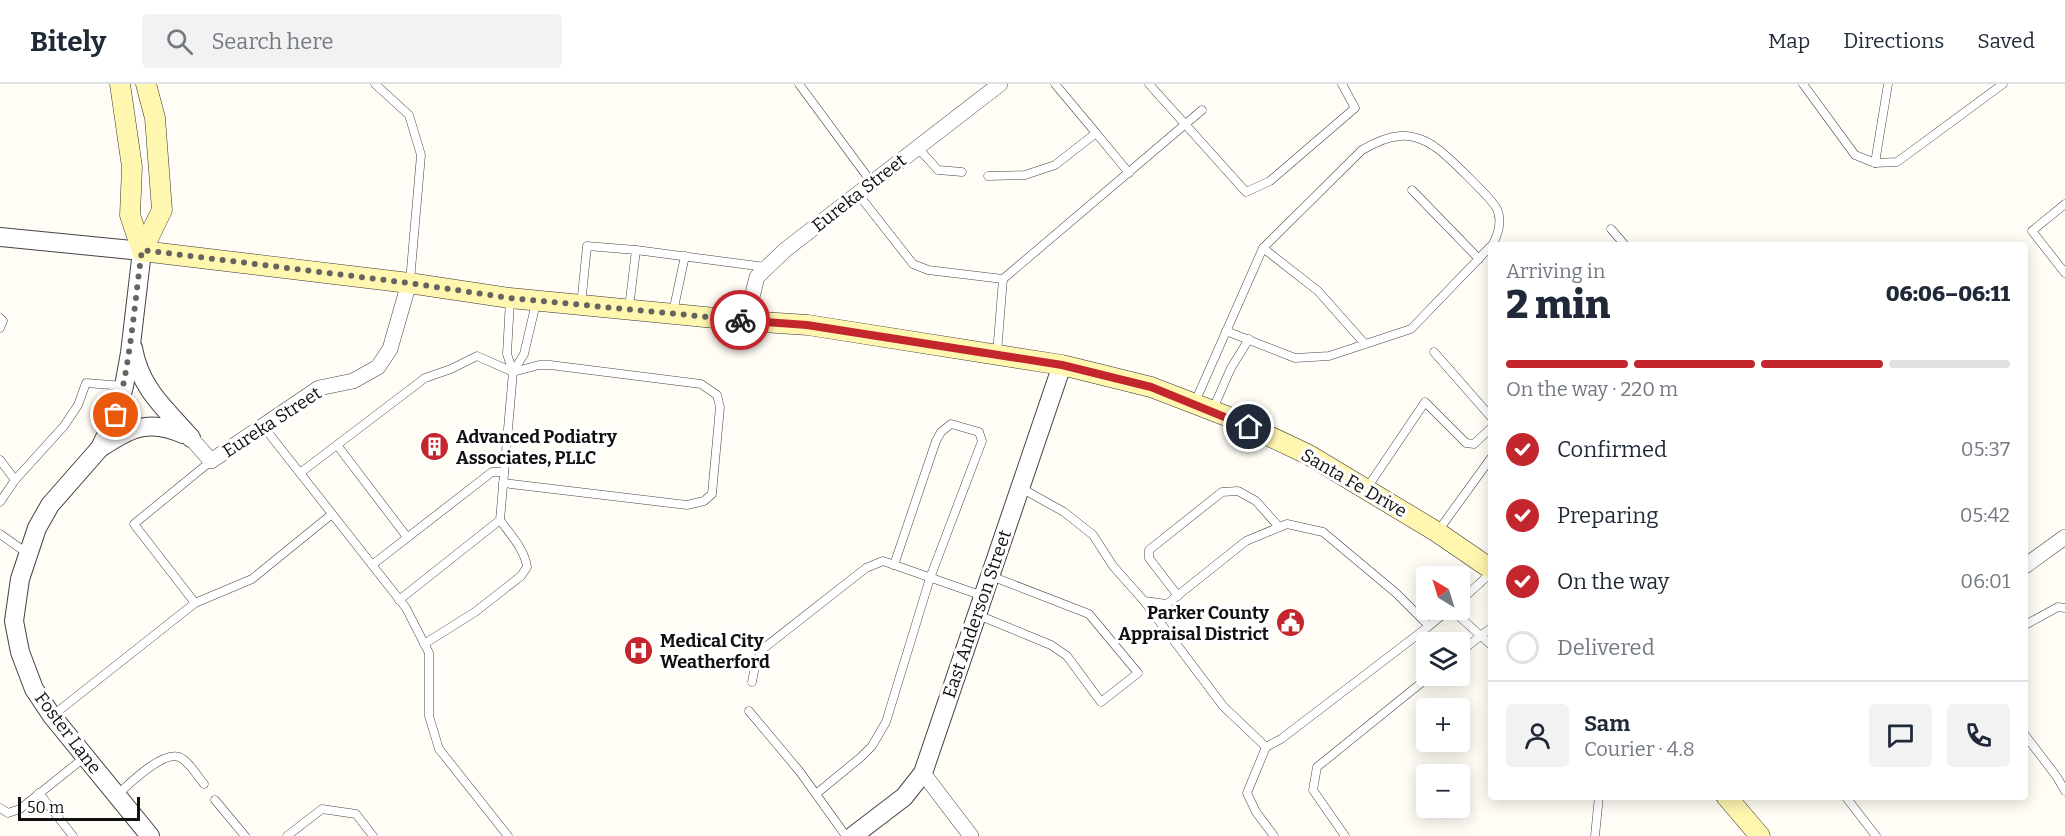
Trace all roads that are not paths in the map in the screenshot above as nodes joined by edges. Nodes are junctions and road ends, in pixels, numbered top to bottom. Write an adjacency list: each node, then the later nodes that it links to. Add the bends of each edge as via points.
1 (120, 84): 30 (main road, via 132,167 130,215)
2 (146, 84): 30 (main road, via 155,118 162,210)
3 (375, 84): 37 (lane, via 409,115 421,155)
4 (799, 84): 20 (lane)
5 (1000, 84): 15 (street, Eureka Street)
6 (1055, 84): 14 (lane)
7 (1149, 84): 13 (lane)
8 (1341, 84): 13 (lane, via 1355,108 1270,181 1246,192)
9 (1803, 84): 16 (lane, via 1855,155)
10 (1888, 84): 16 (lane)
11 (2003, 84): 16 (lane, via 1897,162)
12 (1202, 110): 13 (lane)
13 (1185, 125): 18 (lane)
14 (1096, 133): 18 (lane); 19 (lane, via 1056,165 1025,175)
15 (918, 148): 17 (lane, via 938,170); 20 (street, Eureka Street)
16 (1875, 163)
17 (962, 172)
18 (1129, 173): 36 (lane)
19 (988, 176)
20 (872, 183): 22 (street, Eureka Street)
21 (1412, 190): 33 (lane)
22 (858, 194): 34 (street, Eureka Street); 36 (lane, via 913,264 928,270)
23 (2065, 204): 35 (lane, via 2032,231)
24 (1611, 229): 27 (lane)
25 (0, 237): 30 (street, Santa Fe Drive)
26 (1493, 242): 28 (lane, via 1500,228 1497,210 1479,189 1437,148 1423,140 1402,136 1380,140 1362,150)
27 (1622, 242)
28 (1263, 248): 46 (lane); 49 (lane, via 1318,291)
29 (1488, 249): 33 (lane)
30 (142, 250): 37 (main road, Santa Fe Drive); 47 (street, Foster Lane)
31 (636, 250): 32 (lane); 40 (lane, via 587,246); 41 (lane)
32 (685, 256): 34 (lane); 42 (lane)
33 (1479, 259): 49 (lane, via 1411,329)
34 (767, 267): 44 (street, Eureka Street, via 758,277)
35 (2065, 273)
36 (1003, 279): 51 (lane)
37 (409, 283): 38 (main road, Santa Fe Drive); 57 (street, Eureka Street, via 390,349 378,367 352,381 320,388)
38 (510, 298): 39 (main road, Santa Fe Drive); 53 (lane, via 507,354)
39 (537, 301): 40 (main road, Santa Fe Drive); 53 (lane, via 524,354)
40 (581, 305): 41 (main road, Santa Fe Drive)
41 (628, 310): 42 (main road, Santa Fe Drive)
42 (673, 314): 44 (main road, Santa Fe Drive)
43 (0, 318): 45 (lane)
44 (746, 321): 51 (main road, Santa Fe Drive, via 807,325)
45 (0, 328)
46 (1226, 331): 48 (lane); 55 (lane)
47 (131, 338): 54 (street, Foster Lane); 59 (street, via 141,375 160,406)
48 (1249, 339): 49 (lane, via 1295,358 1329,356); 55 (lane)
49 (1365, 344)
50 (1434, 352): 56 (lane)
51 (997, 355): 52 (main road, Santa Fe Drive)
52 (1062, 365): 55 (main road, Santa Fe Drive, via 1151,387); 69 (street, East Anderson Street)
53 (513, 372): 60 (lane, via 477,356 425,378); 65 (lane); 68 (lane, via 550,365 701,384 717,396 720,406 712,494 704,501 687,505)
54 (124, 386): 61 (street, Foster Lane, via 116,415); 67 (lane, via 86,383 64,426)
55 (1203, 407): 70 (main road, Santa Fe Drive, via 1309,455)
56 (1488, 414)
57 (263, 426): 64 (street, Eureka Street); 66 (lane)
58 (1488, 431): 70 (lane, via 1474,444 1466,443 1425,402)
59 (191, 438): 61 (street, via 153,425 135,428); 64 (street, Eureka Street)
60 (337, 445): 66 (lane); 77 (lane)
61 (100, 448): 79 (street, Foster Lane, via 50,505)
62 (0, 460): 67 (lane)
63 (1488, 460): 75 (lane)
64 (211, 461): 92 (lane, via 134,524)
65 (504, 472): 68 (lane); 77 (lane, via 492,471)
66 (300, 473): 72 (lane)
67 (15, 480): 71 (lane)
68 (503, 483): 73 (lane)
69 (1019, 488): 85 (street, East Anderson Street); 91 (lane, via 1064,512 1093,535 1113,566)
70 (1366, 490): 75 (main road, Santa Fe Drive)
71 (0, 502)
72 (332, 514): 80 (lane); 92 (lane, via 252,579)
73 (500, 520): 90 (lane); 103 (lane, via 521,550 527,567 475,612)
74 (1279, 527): 89 (lane, via 1246,541); 89 (lane, via 1256,501 1238,491 1222,492 1149,550 1149,558); 99 (lane, via 1287,524 1323,532)
75 (1437, 532): 83 (main road, Santa Fe Drive)
76 (0, 534): 79 (lane)
77 (407, 537): 80 (lane)
78 (2065, 537): 81 (street)
79 (28, 553): 98 (street, Foster Lane)
80 (372, 564): 90 (lane)
81 (2028, 564)
82 (894, 565): 86 (lane); 86 (lane, via 936,441 951,424 973,429 982,441); 105 (lane, via 883,561 866,568 764,648 756,661)
83 (1488, 569)
84 (1488, 574): 87 (lane)
85 (990, 575): 88 (street, East Anderson Street); 94 (lane, via 1089,614 1138,673 1101,702 1067,656 1051,645)
86 (930, 578): 88 (lane); 116 (lane, via 886,722 872,746)
87 (1470, 591)
88 (983, 596): 94 (street, East Anderson Street)
89 (1178, 596): 91 (lane, via 1167,604)
90 (399, 600): 103 (lane)
91 (1144, 601): 110 (lane, via 1223,706)
92 (195, 603): 108 (lane)
93 (2065, 608): 97 (lane, via 2058,607)
94 (977, 614): 112 (street, East Anderson Street)
95 (1436, 620): 99 (lane)
96 (1463, 620): 101 (lane)
97 (2028, 623)
98 (7, 624): 108 (street, Foster Lane, via 34,689)
99 (1429, 626): 110 (lane)
100 (1488, 630): 101 (lane)
101 (1481, 635): 102 (lane); 104 (lane)
102 (1488, 642)
103 (424, 644): 128 (lane, via 429,653 429,716 439,748)
104 (1470, 644)
105 (752, 682)
106 (1417, 686): 133 (lane, via 1317,767 1313,790)
107 (749, 711): 116 (lane)
108 (52, 716): 111 (street, Foster Lane)
109 (2028, 739): 114 (lane)
110 (1266, 747): 132 (lane, via 1247,793)
111 (85, 757): 115 (lane); 117 (street, Foster Lane)
112 (923, 773): 130 (street, East Anderson Street, via 904,797); 131 (street)
113 (204, 784): 117 (lane, via 187,762 169,756)
114 (2065, 791)
115 (39, 794): 122 (lane, via 8,813); 123 (lane)
116 (816, 794): 129 (lane)
117 (117, 795): 124 (street, Foster Lane)
118 (215, 800): 125 (lane)
119 (1599, 800): 134 (lane)
120 (1729, 800): 135 (main road)
121 (1848, 800): 136 (lane)
122 (0, 808)
123 (73, 836)
124 (150, 836)
125 (245, 836)
126 (287, 836): 127 (lane, via 322,809 356,814)
127 (372, 836)
128 (507, 836)
129 (846, 836)
130 (853, 836)
131 (971, 836)
132 (1274, 836)
133 (1345, 836)
134 (1595, 836)
135 (1760, 836)
136 (1876, 836)

